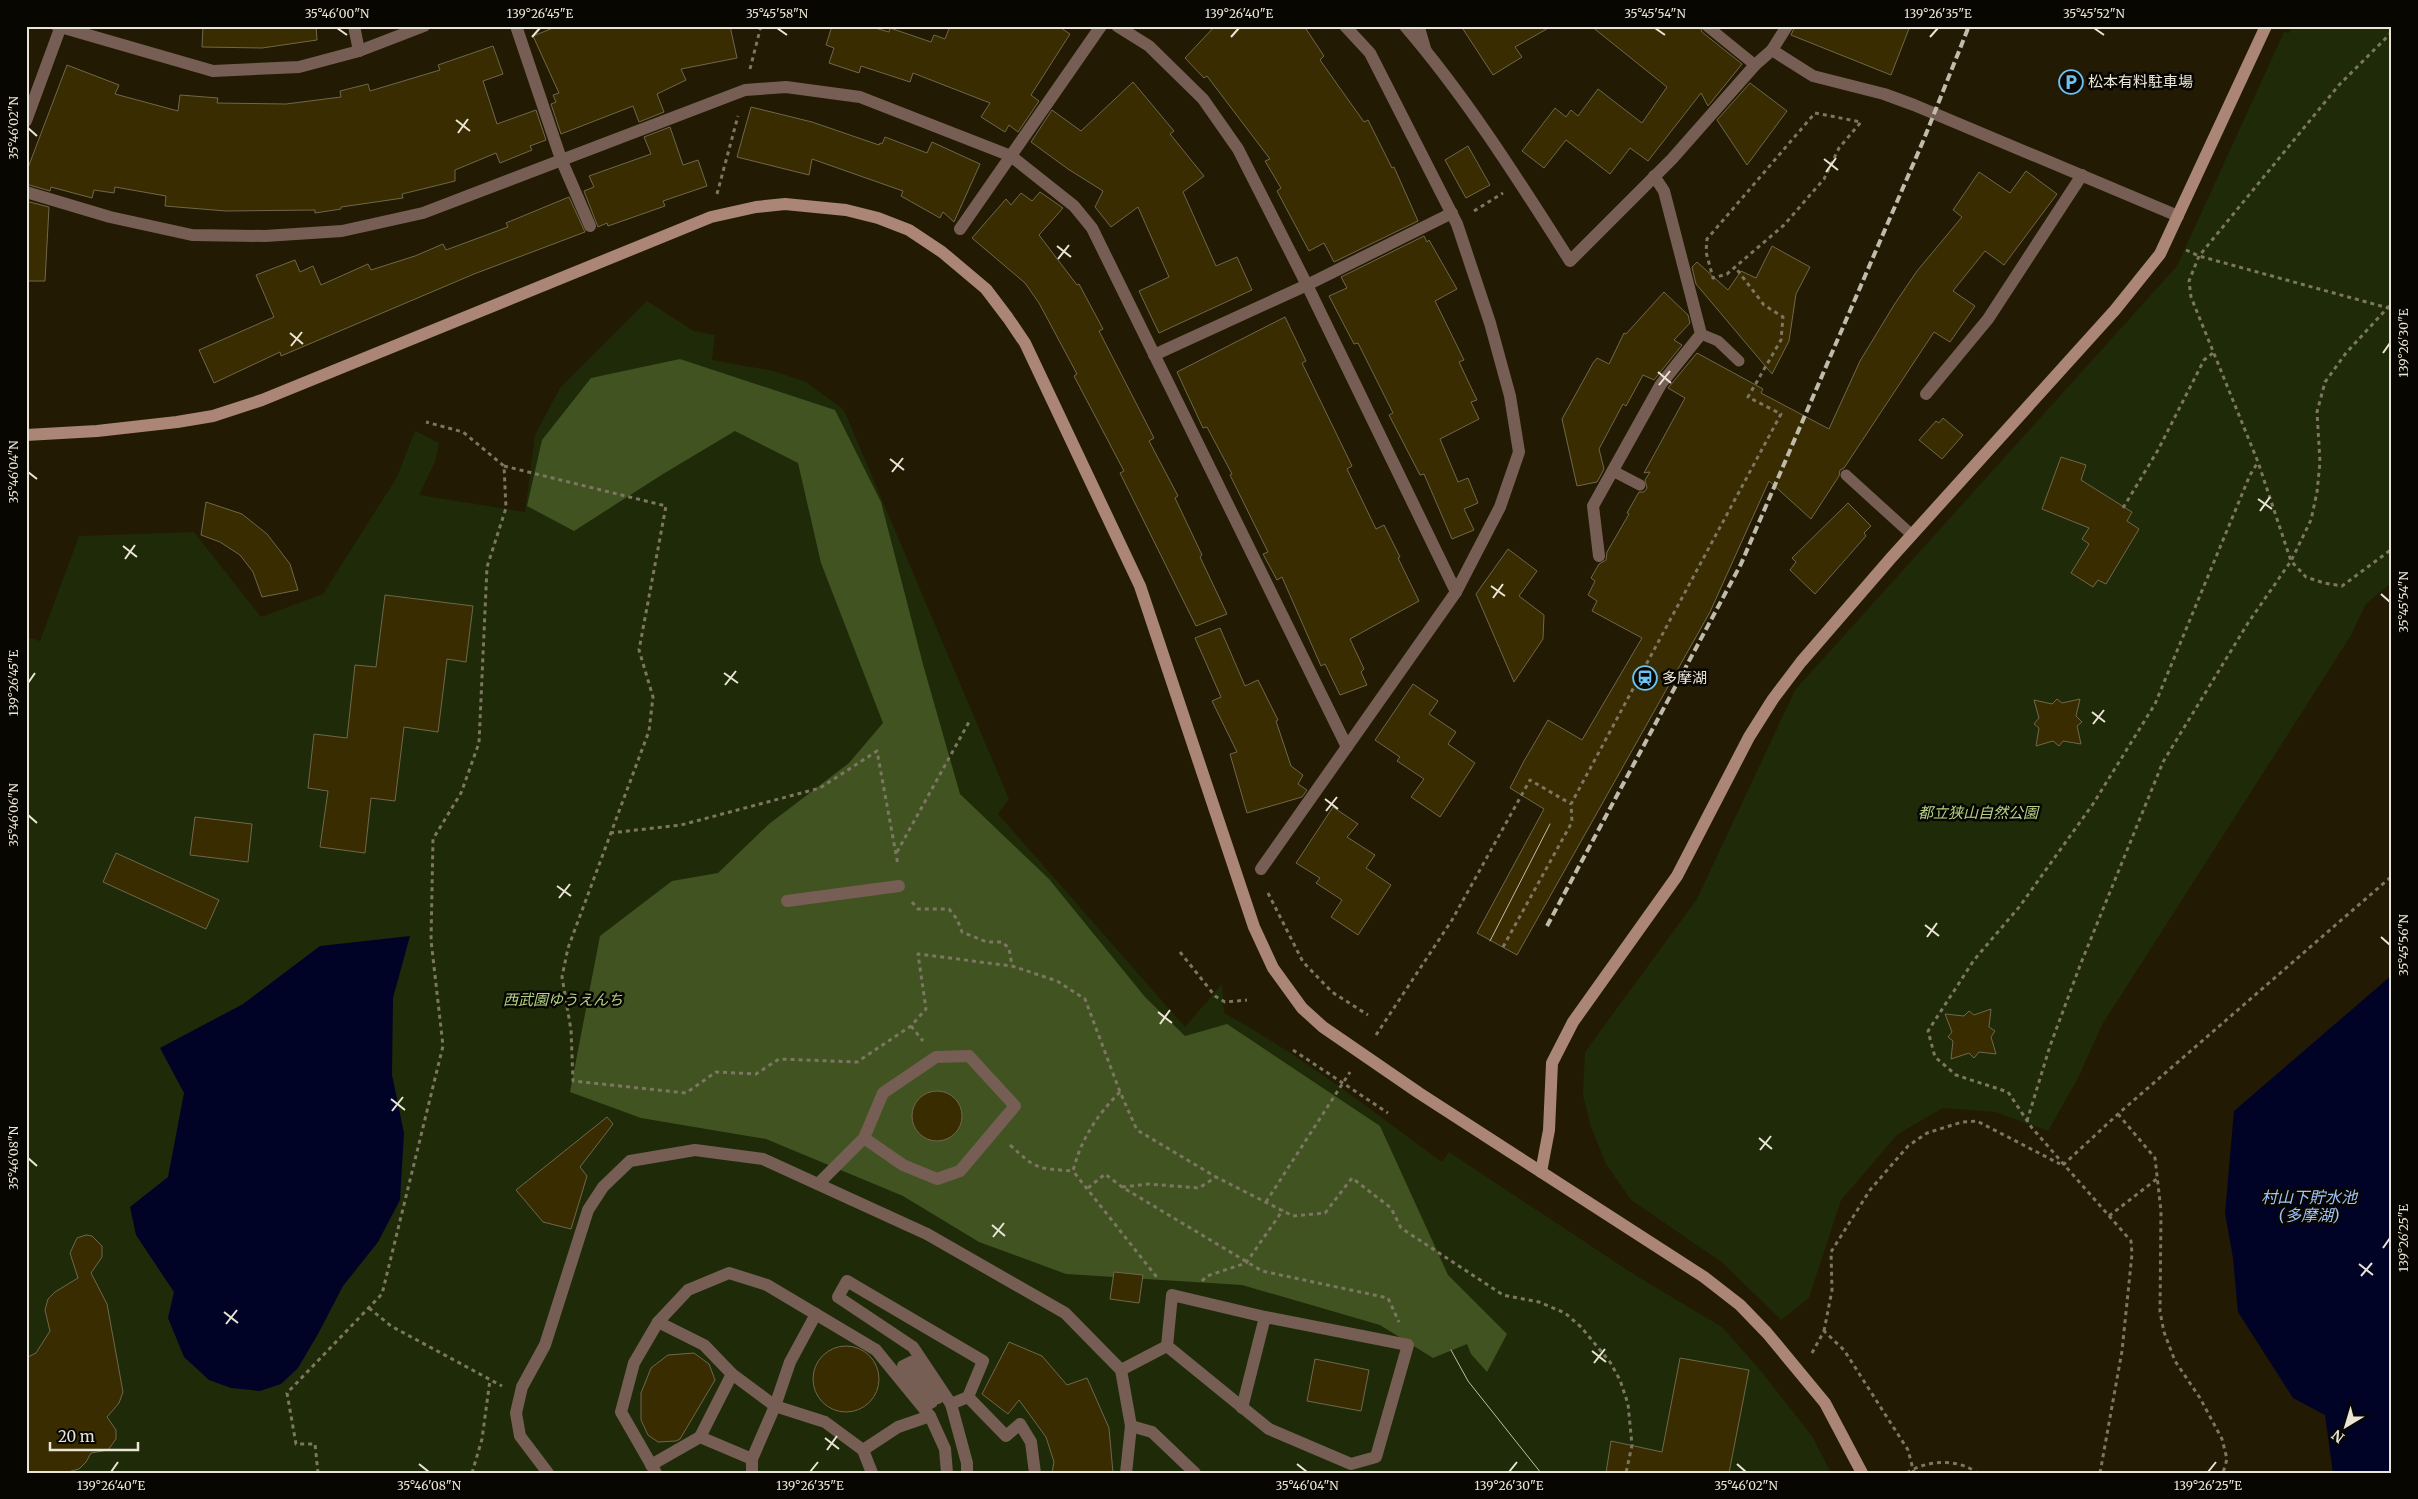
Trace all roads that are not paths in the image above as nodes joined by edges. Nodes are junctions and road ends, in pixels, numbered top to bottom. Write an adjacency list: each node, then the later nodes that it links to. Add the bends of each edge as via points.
1 (354, 26): 13 (street)
2 (424, 26): 13 (street)
3 (516, 26): 19 (street)
4 (1101, 26): 18 (street)
5 (1117, 26): 27 (street, via 1149,46 1203,99 1238,149)
6 (1345, 26): 23 (street, via 1370,53)
7 (1405, 26): 15 (street)
8 (1419, 26): 15 (lane)
9 (1707, 26): 16 (lane)
10 (1787, 26): 14 (street)
11 (2266, 26): 24 (street)
12 (59, 27): 13 (street, via 213,70 299,67); 17 (street)
13 (359, 50)
14 (1772, 50): 16 (street); 20 (street, via 1813,76 1914,105)
15 (1427, 52): 21 (street, via 1520,183 1570,261)
16 (1755, 65): 21 (street)
17 (26, 121)
18 (1011, 156): 19 (street, via 860,97 786,87 745,90); 26 (street); 29 (street, via 1074,206 1092,228)
19 (561, 159): 22 (street, via 423,213 342,231 265,236 192,235 110,217); 25 (street)
20 (2082, 175): 24 (street); 31 (street, via 1988,319)
21 (1654, 176): 28 (street, via 1664,191)
22 (26, 192)
23 (1452, 213): 27 (street); 38 (street, via 1508,387 1519,452 1500,507)
24 (2178, 216): 36 (street, via 2160,254 2115,310)
25 (590, 226)
26 (960, 228)
27 (1307, 285): 29 (street); 38 (street)
28 (1701, 334): 30 (lane, via 1718,341); 33 (street, via 1661,384)
29 (1154, 354): 39 (street)
30 (1739, 361)
31 (1926, 394)
32 (26, 435): 44 (street, via 97,431 214,416 307,383 711,217 786,204 826,207 878,218 909,230 942,252 986,289 1025,343 1140,586 1240,892 1273,968 1302,1008 1323,1027)
33 (1614, 470): 35 (lane); 37 (street, via 1593,506)
34 (1846, 475): 36 (lane)
35 (1640, 485)
36 (1912, 536): 44 (street, via 1801,662 1773,699 1749,737 1678,876 1572,1022 1552,1063 1549,1130)
37 (1599, 556)
38 (1456, 592): 39 (street)
39 (1347, 747): 40 (street)
40 (1260, 869)
41 (900, 886): 42 (street)
42 (787, 901)
43 (864, 1138): 43 (street, via 883,1093 936,1057 968,1056 1015,1106 960,1171 937,1179 903,1165); 45 (street)
44 (1542, 1172): 70 (street, via 1704,1277 1740,1305 1825,1403)
45 (818, 1184): 50 (street, via 927,1234 1065,1313); 62 (street, via 763,1159 695,1150 630,1162 603,1187 588,1210 545,1345 522,1388 516,1413 520,1436)
46 (816, 1314): 48 (street, via 767,1285 729,1273 688,1290); 54 (street, via 790,1362); 56 (street, via 876,1350)
47 (1265, 1318): 49 (street, via 1172,1295); 55 (street); 55 (street, via 1408,1345 1376,1457 1351,1464 1269,1429)
48 (658, 1322): 51 (street, via 704,1346); 61 (street, via 634,1364 621,1412)
49 (1167, 1346): 50 (street); 55 (street)
50 (1121, 1370): 57 (street)
51 (732, 1374): 54 (street); 58 (street)
52 (968, 1397): 53 (street); 53 (street, via 983,1361 847,1281 838,1298 913,1347); 67 (street, via 1006,1436 1020,1424 1031,1442)
53 (948, 1399): 56 (street, via 938,1398 911,1362 903,1366 932,1402); 66 (street)
54 (775, 1406): 59 (street, via 825,1422); 60 (street)
55 (1242, 1408)
56 (926, 1411): 59 (street); 65 (street, via 945,1450)
57 (1130, 1426): 68 (street); 69 (street, via 1152,1432)
58 (700, 1436): 60 (street); 61 (street)
59 (863, 1450): 64 (street)
60 (752, 1459): 63 (street)
61 (654, 1469)
62 (548, 1473)
63 (752, 1473)
64 (872, 1473)
65 (947, 1473)
66 (967, 1473)
67 (1035, 1473)
68 (1126, 1473)
69 (1195, 1473)
70 (1862, 1473)

